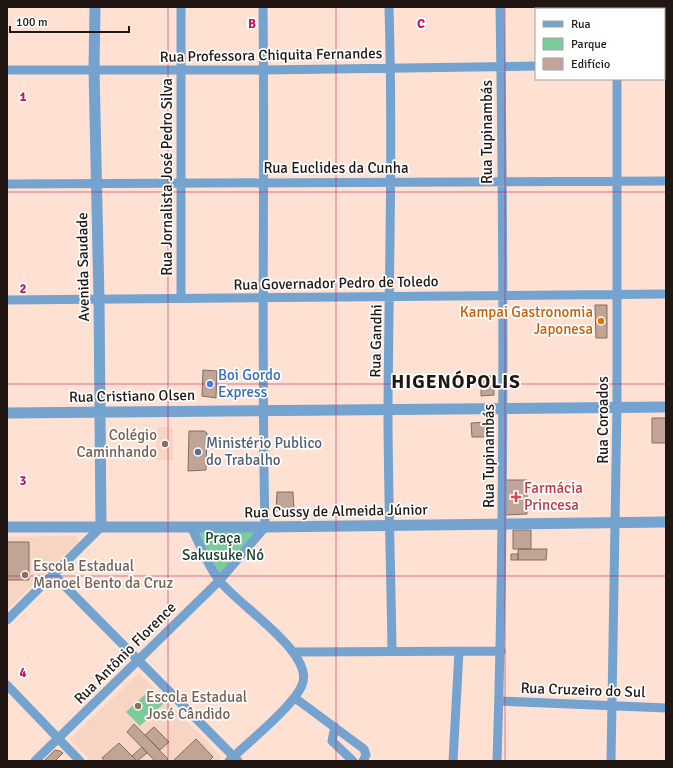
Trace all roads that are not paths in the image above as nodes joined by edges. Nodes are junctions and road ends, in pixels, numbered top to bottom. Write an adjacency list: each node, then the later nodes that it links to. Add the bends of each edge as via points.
1 (95, 7): 10 (street, Avenida Saudade)
2 (181, 7): 11 (street, Rua Jornalista José Pedro Silva)
3 (263, 7): 12 (street)
4 (389, 7): 8 (street, Rua Gandhi)
5 (500, 7): 6 (street, Rua Tupinambás)
6 (501, 66): 7 (street, Rua Professora Chiquita Fernandes); 8 (street, Rua Professora Chiquita Fernandes); 14 (street, Rua Tupinambás)
7 (535, 66)
8 (391, 68): 12 (street, Rua Professora Chiquita Fernandes); 17 (street, Rua Gandhi)
9 (7, 70): 10 (street, Rua Professora Chiquita Fernandes)
10 (94, 70): 11 (street, Rua Professora Chiquita Fernandes); 21 (street, Avenida Saudade)
11 (181, 70): 12 (street, Rua Professora Chiquita Fernandes); 18 (street, Rua Jornalista José Pedro Silva)
12 (264, 70): 19 (street)
13 (617, 80): 15 (street, Rua Coroados)
14 (501, 181): 15 (street, Rua Euclides da Cunha); 17 (street, Rua Euclides da Cunha); 24 (street, Rua Tupinambás)
15 (617, 181): 16 (street, Rua Euclides da Cunha); 22 (street, Rua Coroados)
16 (666, 181)
17 (391, 182): 19 (street, Rua Euclides da Cunha); 25 (street, Rua Gandhi)
18 (181, 183): 19 (street, Rua Euclides da Cunha); 21 (street, Rua Euclides da Cunha); 27 (street, Rua Jornalista José Pedro Silva)
19 (265, 183): 26 (street)
20 (7, 184): 21 (street, Rua Euclides da Cunha)
21 (96, 184): 28 (street, Avenida Saudade)
22 (617, 294): 23 (street, Rua Governador Pedro de Toledo); 24 (street, Rua Governador Pedro de Toledo); 30 (street, Rua Coroados)
23 (666, 294)
24 (503, 295): 25 (street, Rua Governador Pedro de Toledo); 33 (street, Rua Tupinambás)
25 (391, 296): 26 (street, Rua Governador Pedro de Toledo); 32 (street, Rua Gandhi)
26 (264, 297): 27 (street, Rua Governador Pedro de Toledo); 34 (street)
27 (181, 298): 28 (street, Rua Governador Pedro de Toledo)
28 (99, 299): 29 (street, Rua Governador Pedro de Toledo); 35 (street, Avenida Saudade)
29 (7, 300)
30 (617, 406): 31 (street, Rua Cristiano Olsen); 33 (street, Rua Cristiano Olsen); 37 (street, Rua Coroados)
31 (666, 407)
32 (388, 409): 33 (street, Rua Cristiano Olsen); 34 (street, Rua Cristiano Olsen); 40 (street, Rua Gandhi)
33 (503, 409): 39 (street, Rua Tupinambás)
34 (263, 410): 35 (street, Rua Cristiano Olsen); 43 (street)
35 (100, 411): 36 (street, Rua Cristiano Olsen); 41 (street, Avenida Saudade)
36 (7, 413)
37 (616, 522): 38 (street, Rua Cussy de Almeida Júnior); 39 (street, Rua Cussy de Almeida Júnior); 56 (street, Rua Coroados)
38 (666, 522)
39 (503, 524): 40 (street, Rua Cussy de Almeida Júnior); 50 (street, Rua Tupinambás)
40 (391, 525): 43 (street, Rua Cussy de Almeida Júnior); 48 (street, Rua Gandhi)
41 (101, 527): 42 (street, Rua Cussy de Almeida Júnior); 44 (street, Rua Cussy de Almeida Júnior); 45 (street)
42 (191, 527): 43 (street, Rua Cussy de Almeida Júnior); 46 (street)
43 (265, 527): 46 (street, Rua Antônio Florence)
44 (7, 528)
45 (53, 574): 47 (street); 52 (street)
46 (219, 581): 51 (street); 52 (street, Rua Antônio Florence)
47 (7, 620)
48 (392, 651): 49 (street); 51 (street)
49 (459, 651): 50 (street); 65 (street)
50 (501, 651): 55 (street, Rua Tupinambás)
51 (295, 652): 54 (street, via 303,671 303,684)
52 (138, 660): 59 (street, Rua Antônio Florence); 60 (street)
53 (7, 685): 59 (street)
54 (296, 698): 58 (street); 60 (street)
55 (499, 701): 56 (street, Rua Cruzeiro do Sul); 66 (street, Rua Tupinambás)
56 (612, 705): 57 (street, Rua Cruzeiro do Sul); 67 (street, Rua Coroados)
57 (666, 708)
58 (335, 728): 63 (street, via 332,741); 64 (street, via 364,749 366,756)
59 (58, 739): 61 (street, Rua Antônio Florence); 62 (street)
60 (233, 759)
61 (36, 761)
62 (80, 761)
63 (354, 761)
64 (363, 761)
65 (453, 761)
66 (497, 761)
67 (612, 761)

